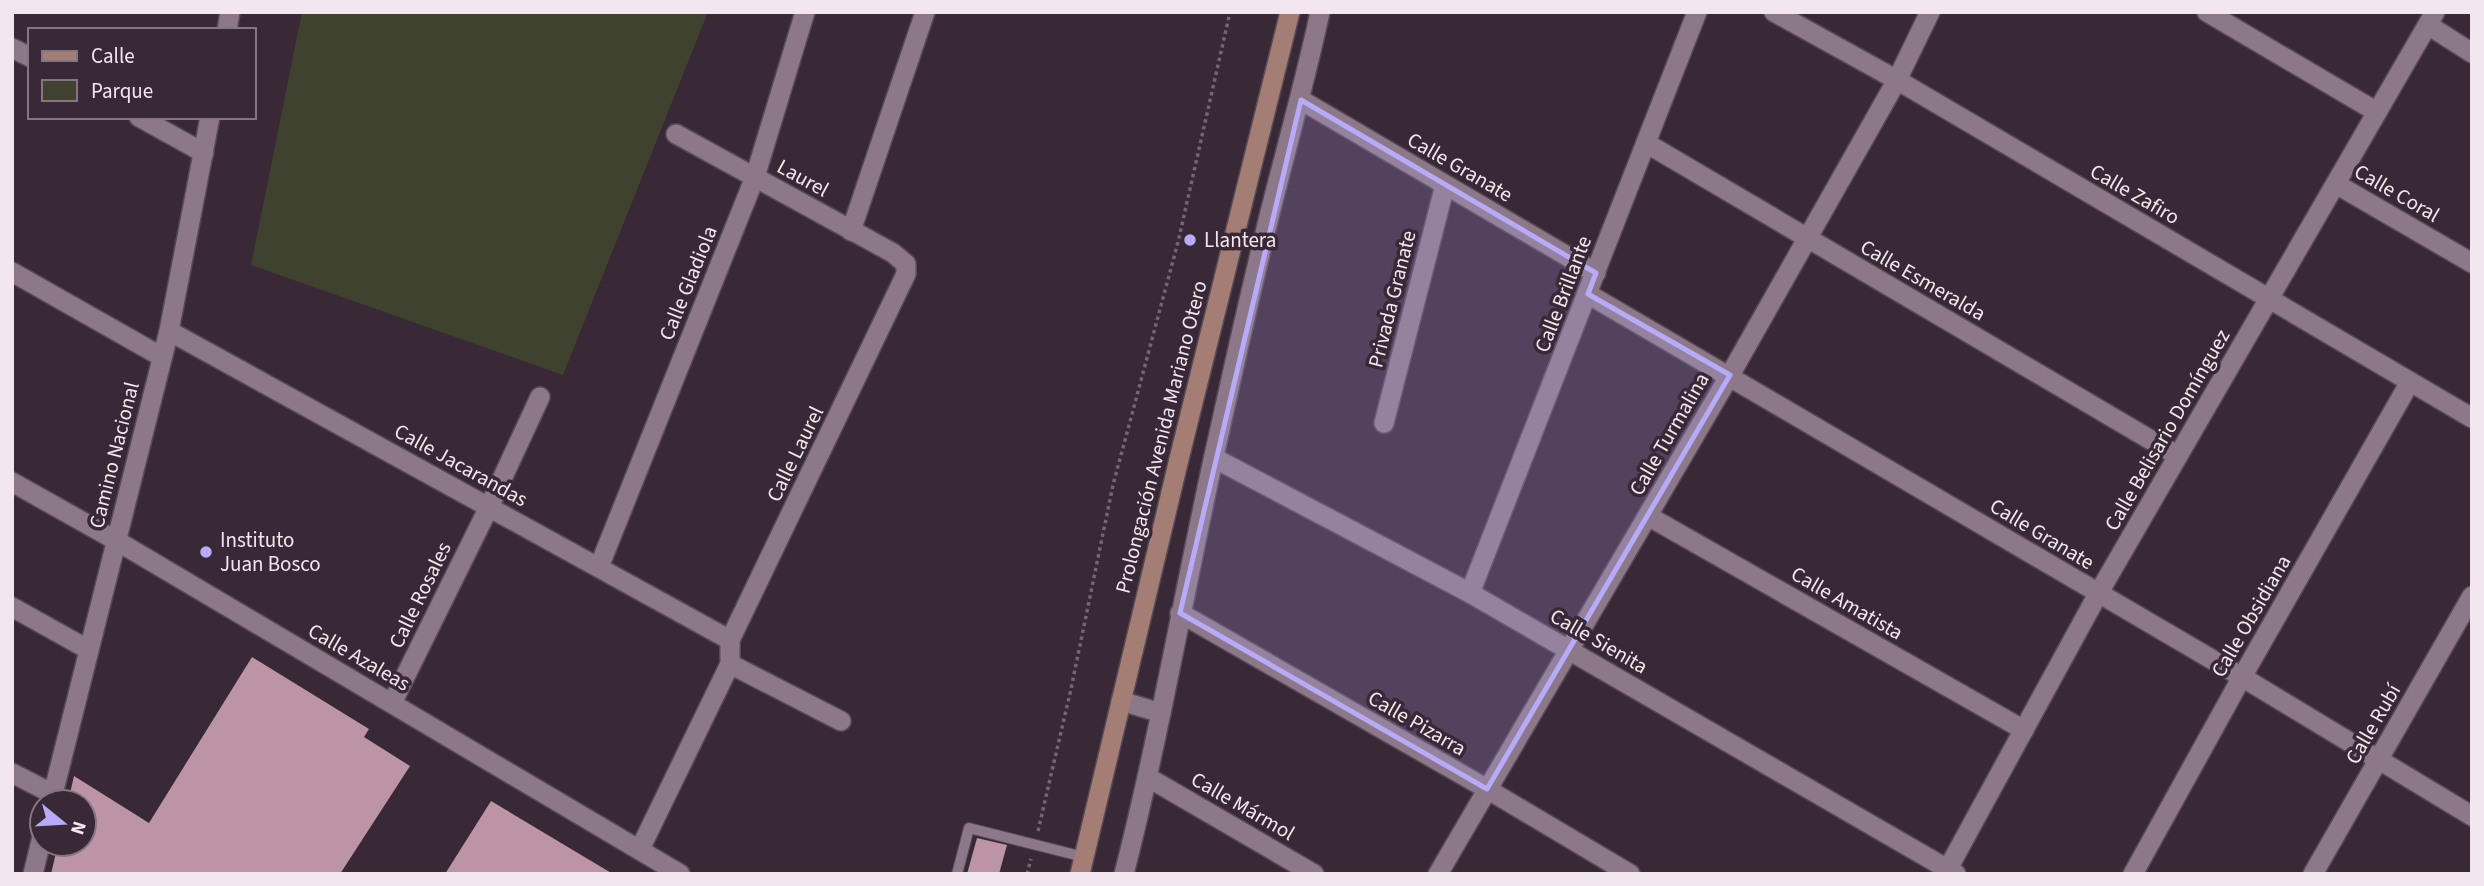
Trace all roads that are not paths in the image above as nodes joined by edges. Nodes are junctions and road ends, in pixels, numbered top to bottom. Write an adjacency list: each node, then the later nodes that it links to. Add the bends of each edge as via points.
1 (805, 12): 21 (street, Calle Gladiola)
2 (925, 12): 24 (street)
3 (1290, 12): 56 (main road, Prolongación Avenida Mariano Otero)
4 (1320, 12): 14 (street)
5 (1697, 12): 19 (street, Calle Brillante)
6 (1774, 12): 13 (street, Calle Zafiro)
7 (1930, 12): 13 (street, Calle Turmalina)
8 (2207, 12): 15 (street)
9 (2431, 19): 11 (street); 15 (street, Calle Belisario Domínguez)
10 (12, 48): 12 (street)
11 (2472, 53)
12 (28, 56)
13 (1897, 80): 25 (street, Calle Turmalina); 31 (street, Calle Zafiro)
14 (1301, 100): 23 (street, Calle Granate); 40 (street)
15 (2377, 112): 22 (street, Calle Belisario Domínguez)
16 (143, 119): 20 (street)
17 (211, 119): 20 (street, Camino Nacional)
18 (676, 134): 21 (street, Laurel)
19 (1646, 143): 25 (street, Calle Esmeralda); 29 (street, Calle Brillante)
20 (204, 153): 32 (street, Camino Nacional)
21 (755, 177): 24 (street, Laurel); 45 (street, Calle Gladiola)
22 (2336, 184): 26 (street, Calle Coral); 31 (street, Calle Belisario Domínguez)
23 (1444, 185): 29 (street, Calle Granate); 38 (street, Privada Granate)
24 (851, 230): 27 (street, Laurel)
25 (1808, 238): 34 (street, Calle Turmalina); 39 (street, Calle Esmeralda)
26 (2472, 263)
27 (906, 264): 51 (street, Calle Laurel, via 902,284)
28 (12, 272): 33 (street)
29 (1596, 273): 30 (street, Calle Brillante)
30 (1588, 293): 34 (street, Calle Granate); 46 (street, Calle Brillante)
31 (2269, 299): 35 (street, Calle Zafiro); 39 (street, Calle Belisario Domínguez)
32 (169, 331): 33 (street, Camino Nacional); 42 (street, Calle Jacarandas)
33 (162, 357): 44 (street, Camino Nacional)
34 (1730, 375): 43 (street, Calle Turmalina); 47 (street, Calle Granate)
35 (2410, 382): 37 (street, Calle Zafiro); 55 (street, Calle Obsidiana)
36 (540, 397): 42 (street, Calle Rosales)
37 (2472, 418)
38 (1384, 423)
39 (2178, 456): 47 (street, Calle Belisario Domínguez)
40 (1214, 458): 46 (street, Calle Sienita); 50 (street)
41 (12, 482): 44 (street, Calle Azaleas)
42 (489, 507): 45 (street, Calle Jacarandas); 57 (street, Calle Rosales)
43 (1648, 516): 53 (street, Calle Turmalina); 60 (street, Calle Amatista)
44 (117, 541): 52 (street, Camino Nacional); 57 (street, Calle Azaleas)
45 (599, 566): 51 (street, Calle Jacarandas)
46 (1470, 593): 53 (street, Calle Sienita)
47 (2098, 594): 55 (street, Calle Granate); 60 (street, Calle Belisario Domínguez)
48 (2472, 596): 61 (street, Calle Rubí)
49 (12, 607): 52 (street)
50 (1180, 613): 58 (street); 66 (street, Calle Pizarra)
51 (730, 640): 54 (street, Calle Laurel)
52 (89, 650): 65 (street, Camino Nacional)
53 (1569, 650): 66 (street, Calle Turmalina); 70 (street, Calle Sienita)
54 (730, 664): 59 (street); 68 (street, Calle Laurel)
55 (2242, 677): 61 (street, Calle Granate); 77 (street, Calle Obsidiana)
56 (1121, 701): 58 (street); 69 (main road, Prolongación Avenida Mariano Otero)
57 (392, 704): 68 (street, Calle Azaleas)
58 (1161, 713): 63 (street)
59 (841, 722)
60 (2024, 730): 70 (street, Calle Belisario Domínguez)
61 (2379, 760): 67 (street, Calle Granate); 78 (street, Calle Rubí)
62 (12, 773): 64 (street)
63 (1149, 778): 73 (street); 74 (street, Calle Mármol)
64 (36, 788)
65 (54, 788)
66 (1487, 789): 75 (street, Calle Turmalina); 76 (street, Calle Pizarra)
67 (2472, 816)
68 (640, 849): 71 (street, Calle Azaleas)
69 (1082, 865): 72 (lane, via 969,828)
70 (1950, 872)
71 (680, 874)
72 (957, 874)
73 (1124, 874)
74 (1314, 874)
75 (1438, 874)
76 (1630, 874)
77 (2133, 874)
78 (2314, 874)

